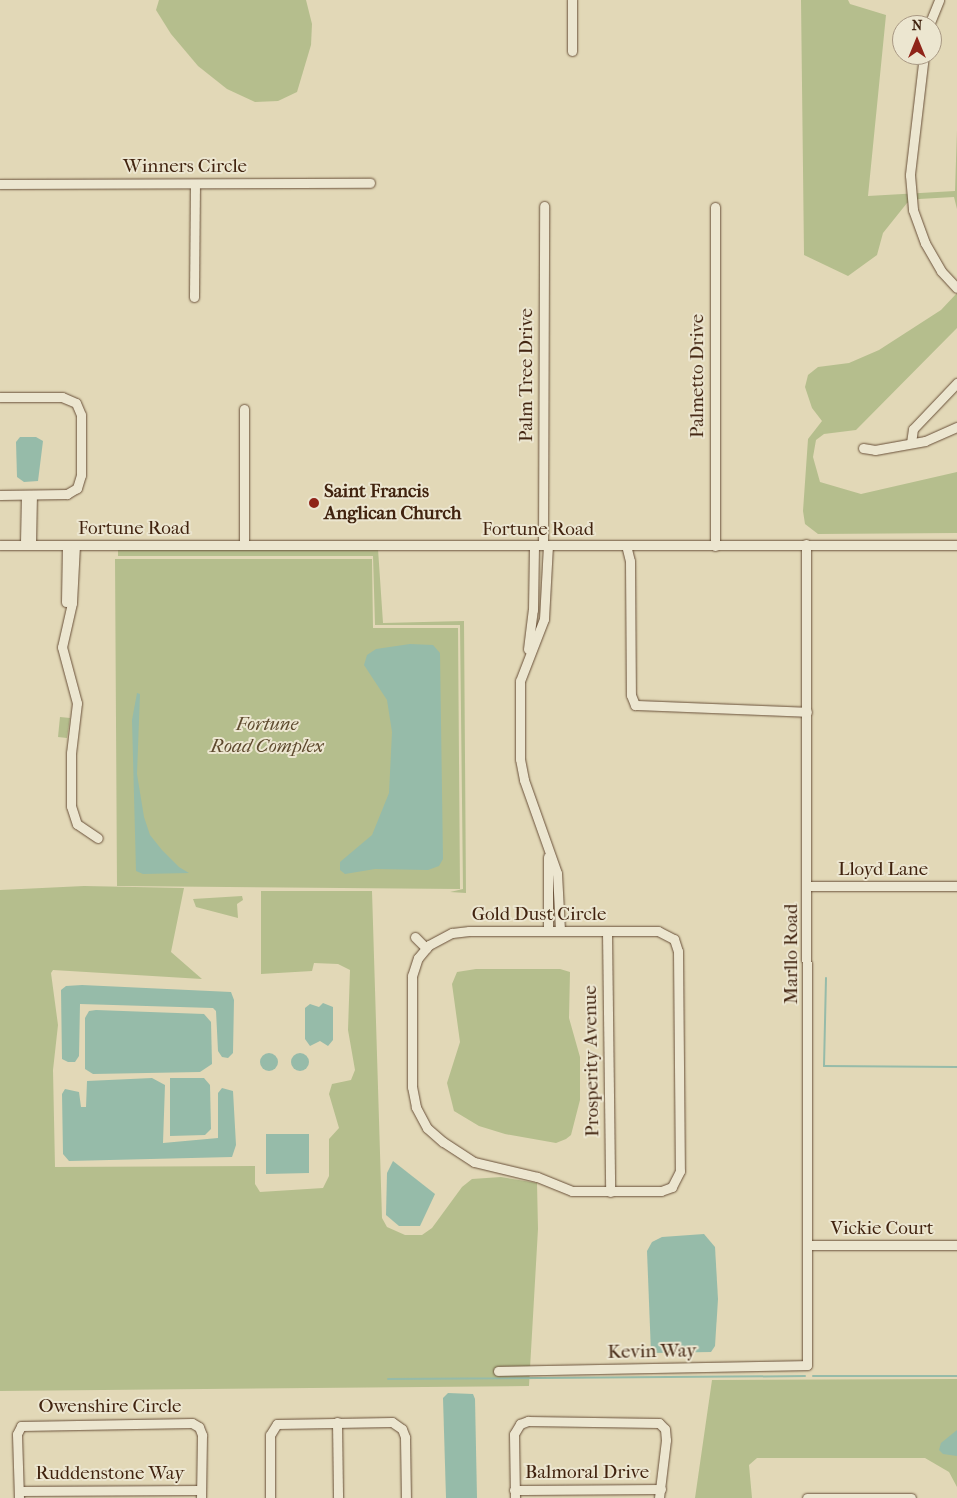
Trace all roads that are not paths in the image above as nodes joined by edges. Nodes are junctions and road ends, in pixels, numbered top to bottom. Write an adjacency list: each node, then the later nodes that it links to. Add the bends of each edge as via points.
1 (572, 0): 4 (street)
2 (935, 1): 3 (street)
3 (932, 15)
4 (572, 51)
5 (923, 65): 11 (street, via 910,175 913,210 925,243 941,271)
6 (370, 182): 8 (street, Winners Circle)
7 (0, 184): 8 (street, Winners Circle)
8 (195, 184): 12 (street)
9 (544, 206): 26 (street, Palm Tree Drive)
10 (715, 207): 29 (street, Palmetto Drive)
11 (957, 288)
12 (194, 297)
13 (957, 383): 17 (street, via 913,429)
14 (0, 397): 20 (street, via 67,398 81,412 79,485 67,494)
15 (244, 409): 25 (street)
16 (957, 428): 17 (street)
17 (911, 443): 18 (street, via 875,450)
18 (863, 448)
19 (0, 495): 20 (street)
20 (29, 495): 23 (street)
21 (0, 544): 23 (street, Fortune Road)
22 (806, 544): 27 (street, Fortune Road); 29 (street, Fortune Road); 33 (street, Marllo Road)
23 (28, 545): 24 (street, Fortune Road)
24 (71, 545): 25 (street, Fortune Road); 34 (street, via 62,647 77,703 71,753 71,806 77,824)
25 (244, 545): 26 (street, Fortune Road)
26 (542, 545): 28 (street, Fortune Road); 30 (street); 31 (street)
27 (957, 545)
28 (626, 546): 29 (street, Fortune Road); 33 (street, via 630,561 631,695 635,705)
29 (715, 546)
30 (533, 599): 31 (street); 32 (street)
31 (546, 600): 32 (street, via 539,634)
32 (526, 661): 35 (street, via 520,681 521,768)
33 (807, 712): 36 (street, Marllo Road)
34 (98, 838)
35 (548, 854): 38 (street); 39 (street, via 557,873)
36 (808, 886): 37 (street, Lloyd Lane); 44 (street, Marllo Road)
37 (957, 886)
38 (548, 931): 39 (street, Gold Dust Circle); 42 (street, Gold Dust Circle, via 460,932 440,938)
39 (560, 931): 40 (street, Gold Dust Circle)
40 (607, 931): 43 (street, Prosperity Avenue); 43 (street, Gold Dust Circle, via 666,933 674,939 678,950 679,1177 672,1187 661,1191)
41 (415, 937): 42 (street)
42 (426, 948): 43 (street, Gold Dust Circle, via 414,967 411,989 412,1087 416,1107 427,1128 474,1162 532,1175 572,1191)
43 (610, 1192)
44 (807, 1245): 45 (street, Vickie Court); 46 (street, Marllo Road)
45 (957, 1245)
46 (807, 1365): 47 (street, Kevin Way)
47 (498, 1370)
48 (337, 1422): 53 (street, via 285,1422 273,1428); 54 (street); 55 (street, via 392,1422 402,1428)
49 (660, 1493): 52 (street, Balmoral Drive); 52 (street, via 666,1440 665,1429 659,1423 528,1421 520,1424 514,1434)
50 (19, 1494): 51 (street, Ruddenstone Way); 51 (street, Owenshire Circle, via 17,1434 21,1426 28,1423 192,1423 199,1427 202,1436)
51 (201, 1494)
52 (514, 1494)
53 (270, 1498)
54 (338, 1498)
55 (406, 1498)
56 (808, 1498): 57 (street)
57 (911, 1498)

